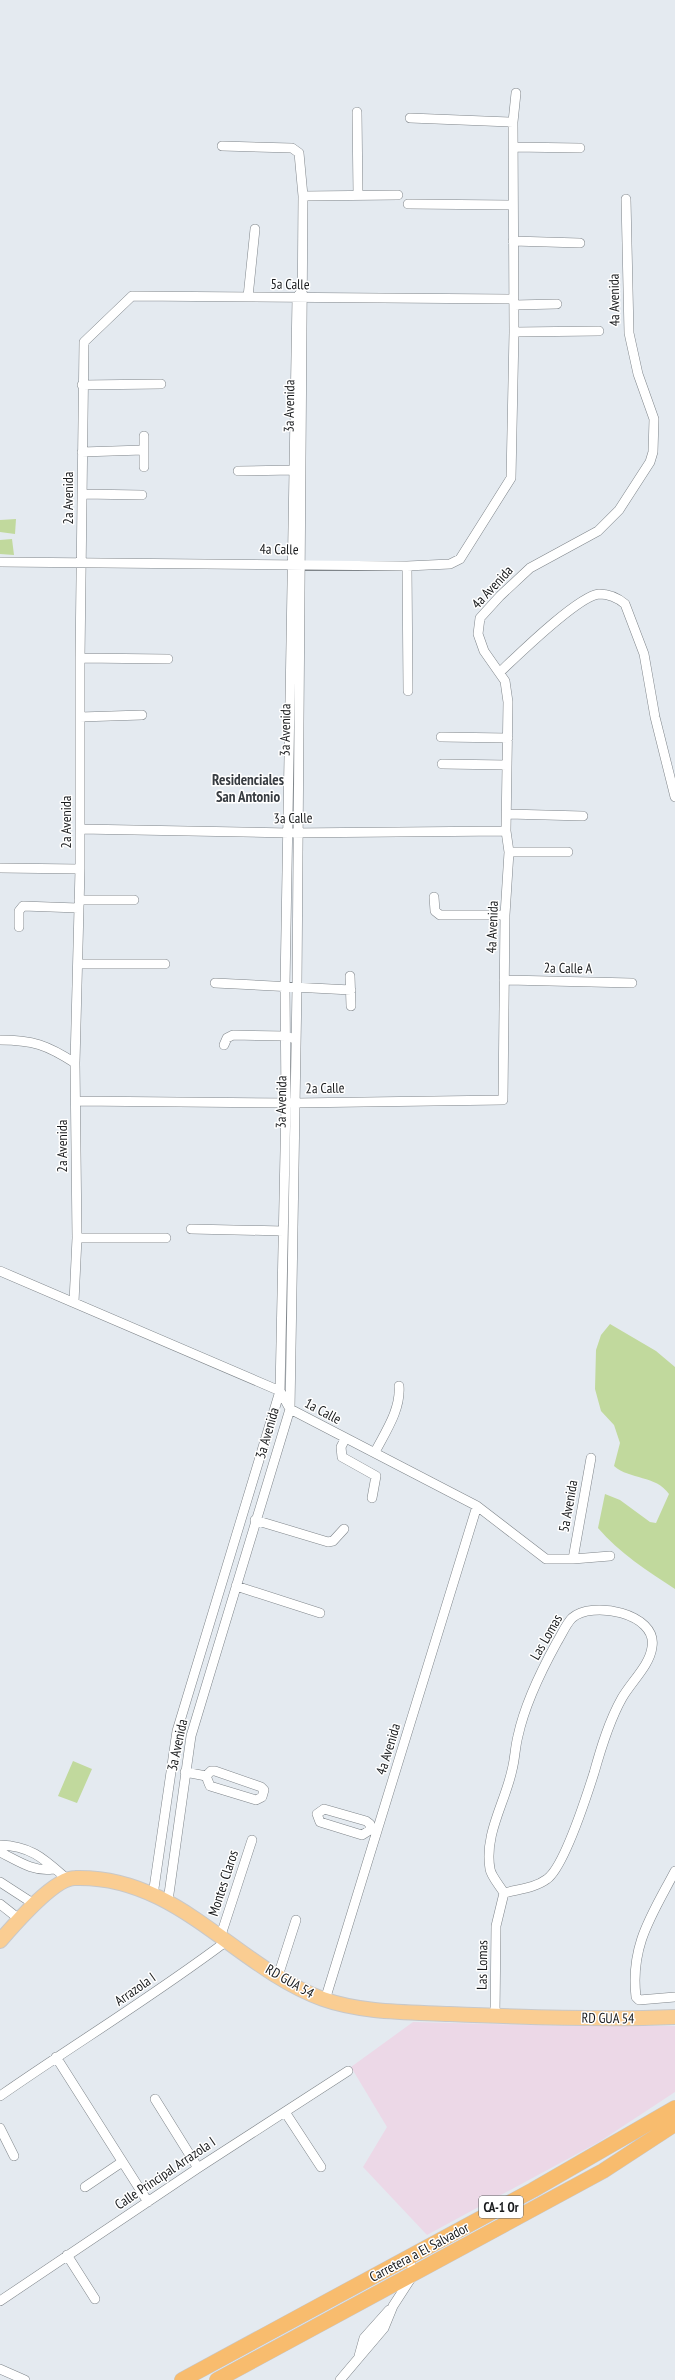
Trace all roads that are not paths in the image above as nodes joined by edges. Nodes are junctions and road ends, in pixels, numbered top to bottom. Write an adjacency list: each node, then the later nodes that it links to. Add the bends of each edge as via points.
1 (516, 93): 4 (street)
2 (357, 112): 8 (street)
3 (410, 118): 4 (street)
4 (513, 122): 6 (street)
5 (222, 146): 10 (street, via 292,148 300,153)
6 (513, 147): 7 (street); 13 (street)
7 (580, 148)
8 (358, 195): 9 (street); 10 (street)
9 (398, 195)
10 (303, 196): 18 (street, via 304,287)
11 (626, 199): 40 (street, 4a Avenida, via 629,333 638,374 654,419 653,452 650,462 619,510 598,531 530,568 480,618 478,634 484,651)
12 (408, 204): 13 (street)
13 (512, 205): 15 (street)
14 (255, 229): 17 (street)
15 (513, 241): 16 (street); 19 (street)
16 (580, 243)
17 (248, 297): 18 (street, 5a Calle); 23 (street, 5a Calle, via 132,296)
18 (300, 298): 19 (street, 5a Calle); 30 (street, 3a Avenida); 36 (street, 3a Avenida)
19 (513, 302): 20 (street, 5a Calle); 22 (street)
20 (557, 304)
21 (599, 331): 22 (street)
22 (514, 332): 37 (street, 4a Calle, via 511,478 460,559 450,564)
23 (84, 342): 25 (street, 2a Avenida)
24 (160, 384): 25 (street)
25 (82, 385): 28 (street, 2a Avenida)
26 (144, 436): 27 (street)
27 (143, 450): 28 (street); 29 (street)
28 (82, 452): 32 (street, 2a Avenida)
29 (144, 467)
30 (293, 470): 31 (street); 36 (street, 3a Avenida)
31 (238, 471)
32 (83, 494): 33 (street); 35 (street, 2a Avenida)
33 (142, 495)
34 (0, 562): 35 (street, 4a Calle)
35 (82, 562): 36 (street, 4a Calle); 38 (street, 2a Avenida)
36 (297, 563): 37 (street, 4a Calle); 53 (street, 3a Avenida)
37 (406, 566): 41 (street)
38 (80, 658): 39 (street); 43 (street, 2a Avenida)
39 (168, 659)
40 (500, 672): 45 (street, 4a Avenida, via 508,691); 48 (street, via 555,622 589,598 600,594 620,600 625,604 644,654 655,717)
41 (408, 691)
42 (142, 715): 43 (street)
43 (80, 717): 51 (street, 2a Avenida)
44 (441, 737): 45 (street)
45 (508, 738): 47 (street, 4a Avenida)
46 (442, 764): 47 (street)
47 (507, 765): 49 (street, 4a Avenida)
48 (675, 797)
49 (507, 814): 50 (street); 52 (street, 4a Avenida)
50 (583, 816)
51 (80, 829): 53 (street, 3a Calle); 57 (street, 2a Avenida)
52 (506, 831): 53 (street, 3a Calle); 54 (street, 4a Avenida)
53 (294, 832): 62 (street, 3a Avenida); 63 (street, 3a Avenida)
54 (509, 852): 55 (street); 61 (street, 4a Avenida)
55 (568, 852)
56 (0, 868): 57 (street)
57 (80, 869): 60 (street, 2a Avenida)
58 (434, 897): 61 (street, via 435,911 440,916)
59 (134, 900): 60 (street)
60 (78, 904): 64 (street, via 23,906 19,911); 65 (street, 2a Avenida)
61 (505, 915): 68 (street, 4a Avenida)
62 (286, 917): 63 (street); 71 (street, 3a Avenida)
63 (297, 917): 72 (street, 3a Avenida)
64 (19, 927)
65 (78, 964): 66 (street); 79 (street, 2a Avenida)
66 (165, 964)
67 (350, 976): 73 (street)
68 (504, 980): 70 (street, 2a Calle A); 81 (street, 4a Avenida)
69 (215, 983): 71 (street)
70 (632, 983)
71 (285, 986): 72 (street); 75 (street, 3a Avenida)
72 (297, 987): 73 (street); 76 (street, 3a Avenida)
73 (351, 990): 74 (street)
74 (351, 1006)
75 (286, 1036): 76 (street); 78 (street, via 233,1035 227,1038); 82 (street, 3a Avenida)
76 (296, 1039): 82 (street, 3a Avenida)
77 (0, 1040): 79 (street, via 34,1042 52,1048)
78 (224, 1044)
79 (75, 1063): 80 (street, 2a Avenida)
80 (76, 1100): 82 (street, 2a Calle); 85 (street, 2a Avenida)
81 (503, 1100): 82 (street, 2a Calle)
82 (290, 1103): 84 (street, 3a Avenida); 90 (street, 3a Avenida)
83 (191, 1229): 84 (street)
84 (283, 1231): 89 (street, 3a Avenida)
85 (77, 1238): 86 (street); 88 (street, 2a Avenida)
86 (166, 1238)
87 (0, 1271): 88 (street)
88 (74, 1302): 92 (street)
89 (280, 1362): 90 (street); 92 (street, 3a Avenida)
90 (291, 1363): 93 (street, 3a Avenida)
91 (399, 1386): 95 (street, via 394,1414)
92 (280, 1391): 93 (street, 1a Calle); 116 (street, 3a Avenida, via 177,1731)
93 (290, 1409): 94 (street, 1a Calle); 99 (street, 3a Avenida)
94 (345, 1439): 95 (street, 1a Calle); 97 (street, via 341,1448 342,1457 376,1476)
95 (375, 1452): 98 (street, 1a Calle)
96 (591, 1458): 102 (street, 5a Avenida)
97 (372, 1498)
98 (477, 1506): 102 (street, 1a Calle, via 546,1559); 107 (street, 4a Avenida)
99 (255, 1520): 100 (street, via 328,1542 333,1541); 103 (street, 3a Avenida)
100 (344, 1529)
101 (610, 1556): 102 (street, 1a Calle)
102 (573, 1559)
103 (236, 1586): 104 (street); 105 (street, 3a Avenida, via 191,1736)
104 (320, 1613)
105 (184, 1772): 106 (street); 117 (street, 3a Avenida)
106 (206, 1776): 106 (street, via 210,1786 256,1800 262,1797 264,1790 261,1787 215,1771)
107 (374, 1831): 107 (street, via 366,1821 324,1809 317,1814 320,1822 362,1835); 123 (street, 4a Avenida)
108 (252, 1840): 122 (street, Montes Claros)
109 (0, 1845): 111 (street, via 10,1845 39,1855)
110 (0, 1852): 111 (street, via 41,1870)
111 (53, 1869): 113 (street)
112 (675, 1871): 126 (street, via 641,1940 635,1961 636,1997 639,2000)
113 (67, 1879): 116 (main road, RD GUA 54, via 98,1880 132,1886); 119 (main road)
114 (0, 1882): 119 (street)
115 (504, 1892): 115 (street, Las Lomas, via 536,1886 549,1878 560,1862 586,1798 609,1726 622,1698 650,1654 653,1641 647,1627 625,1613 605,1610 576,1615 555,1646 538,1681 526,1709 512,1771 489,1841 490,1870); 129 (street, Las Lomas, via 496,1926)
116 (153, 1895): 117 (main road, RD GUA 54)
117 (168, 1901): 122 (main road, RD GUA 54)
118 (0, 1904): 120 (street)
119 (34, 1904): 120 (main road)
120 (19, 1919): 124 (main road)
121 (296, 1920): 125 (street)
122 (224, 1937): 125 (main road, RD GUA 54); 131 (street, Arrazola I, via 121,2016)
123 (345, 1937): 127 (street, 4a Avenida); 128 (street, via 333,1994 338,1999)
124 (0, 1941)
125 (278, 1976): 127 (main road, RD GUA 54, via 302,1991)
126 (675, 1997)
127 (325, 2000): 128 (main road, RD GUA 54)
128 (374, 2009): 129 (main road, RD GUA 54)
129 (495, 2016): 130 (main road, RD GUA 54)
130 (675, 2017)
131 (56, 2057): 133 (street, Arrazola I); 143 (street)
132 (348, 2071): 137 (street, Calle Principal Arrazola I)
133 (0, 2096)
134 (675, 2096): 142 (highway)
135 (155, 2100): 145 (street)
136 (675, 2108): 142 (highway, Carretera a El Salvador / CA-1 Or)
137 (285, 2112): 144 (street); 145 (street, Calle Principal Arrazola I)
138 (675, 2124): 146 (highway, Carretera a El Salvador / CA-1 Or)
139 (0, 2128): 141 (street)
140 (675, 2134): 146 (highway)
141 (14, 2156)
142 (594, 2156): 148 (highway, Carretera a El Salvador / CA-1 Or)
143 (122, 2162): 147 (street); 150 (street)
144 (321, 2167)
145 (198, 2168): 150 (street, Calle Principal Arrazola I)
146 (603, 2171): 149 (highway, Carretera a El Salvador / CA-1 Or)
147 (85, 2187)
148 (533, 2190): 149 (highway); 152 (highway, Carretera a El Salvador / CA-1 Or); 153 (highway, via 528,2198 434,2248 430,2256)
149 (563, 2192): 153 (highway, Carretera a El Salvador / CA-1 Or)
150 (148, 2202): 151 (street, Calle Principal Arrazola I)
151 (67, 2256): 156 (street); 157 (street, Calle Principal Arrazola I)
152 (407, 2258): 154 (highway, Carretera a El Salvador / CA-1 Or); 155 (street)
153 (434, 2262): 155 (highway, Carretera a El Salvador / CA-1 Or)
154 (390, 2268): 158 (highway, via 396,2273 394,2279 316,2321); 161 (highway, Carretera a El Salvador / CA-1 Or)
155 (415, 2272): 158 (highway, Carretera a El Salvador / CA-1 Or); 163 (street, via 392,2306 364,2338 358,2358)
156 (95, 2299)
157 (0, 2301)
158 (310, 2330): 162 (highway, Carretera a El Salvador / CA-1 Or)
159 (0, 2369): 160 (street)
160 (25, 2380)
161 (182, 2380)
162 (217, 2380)
163 (340, 2380)

